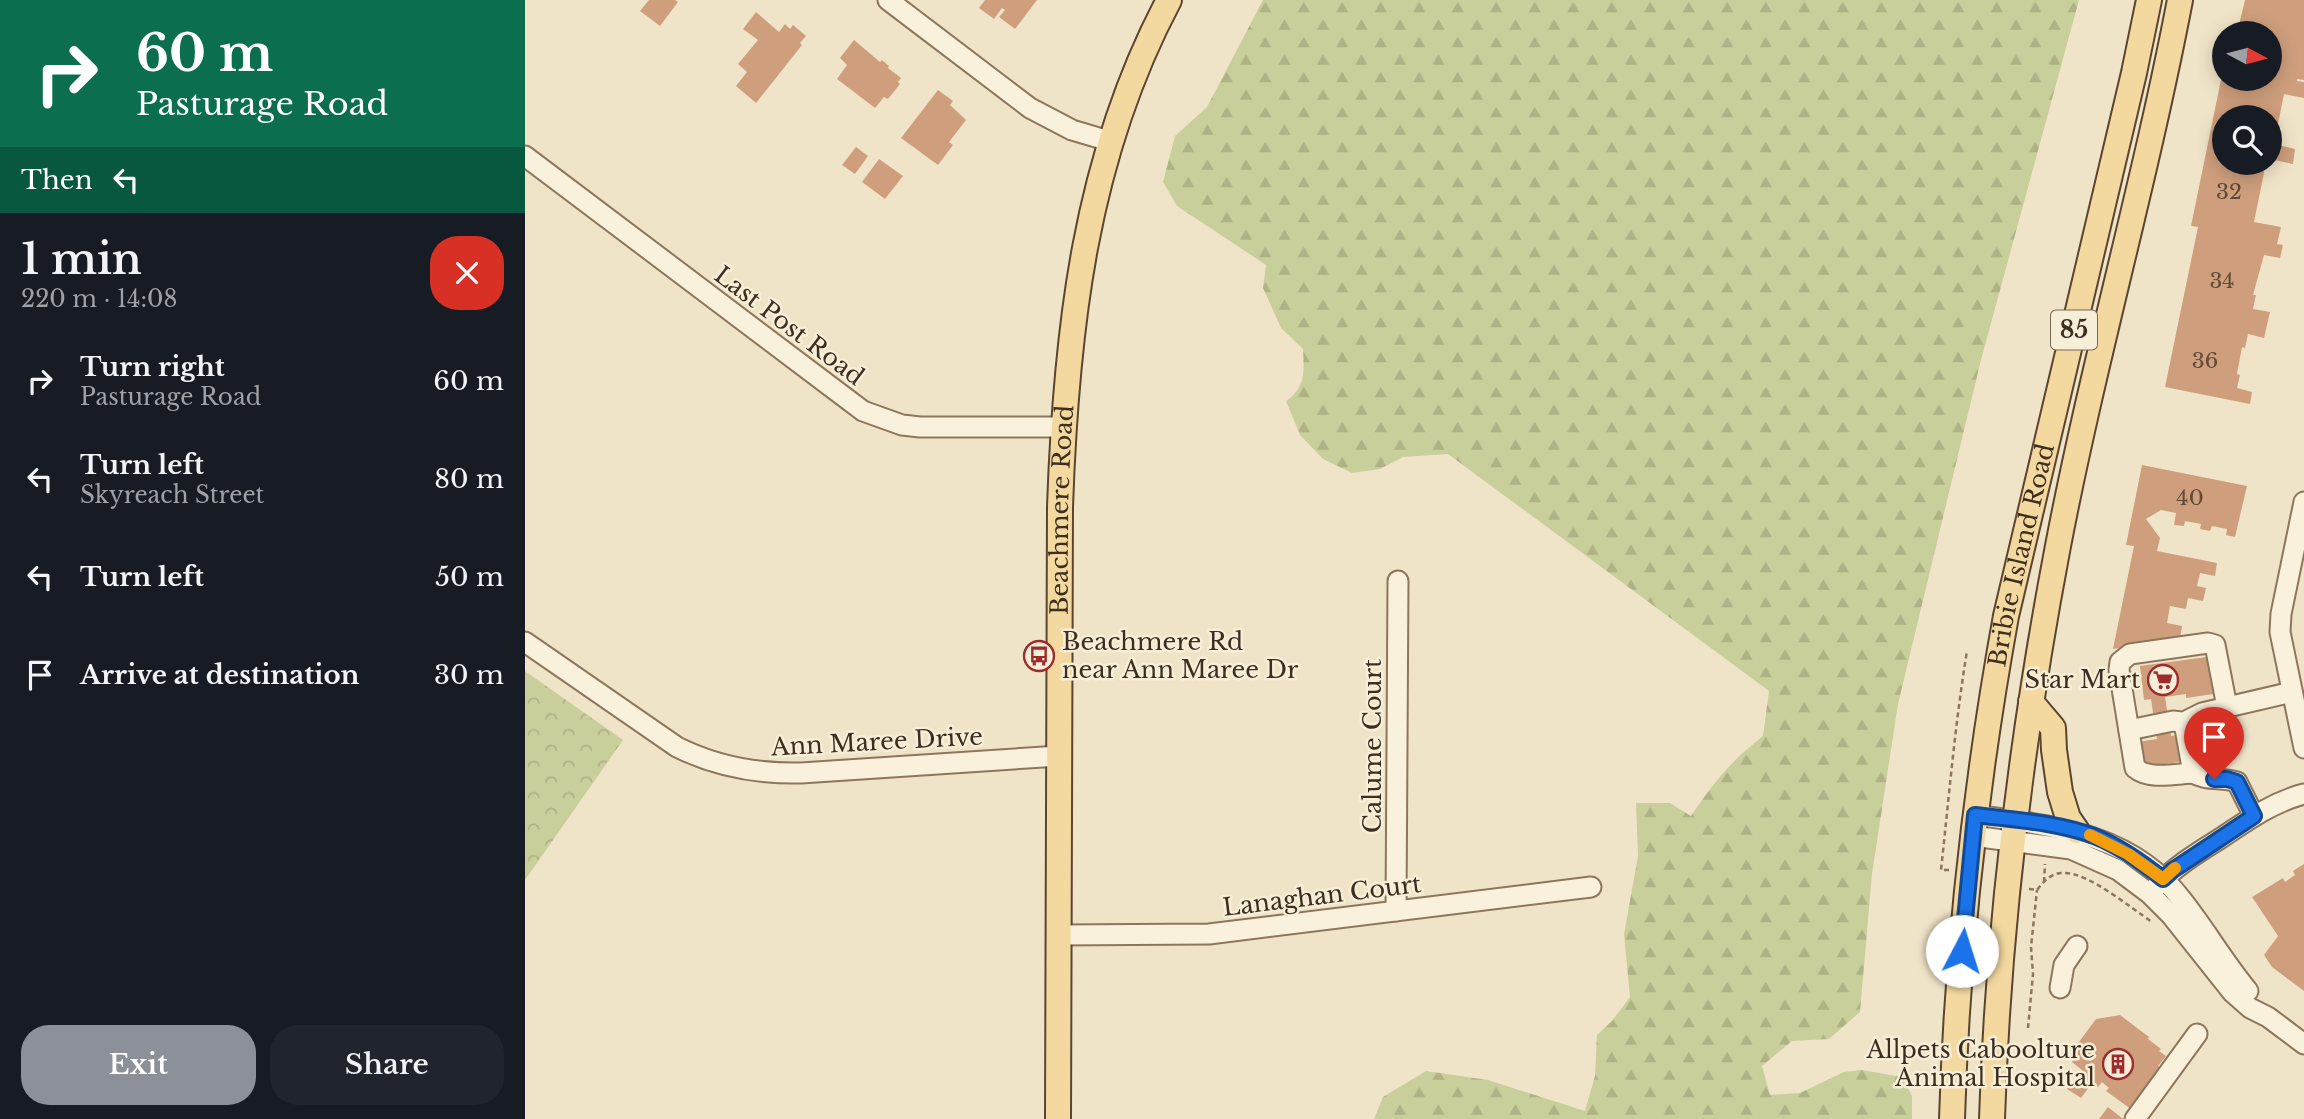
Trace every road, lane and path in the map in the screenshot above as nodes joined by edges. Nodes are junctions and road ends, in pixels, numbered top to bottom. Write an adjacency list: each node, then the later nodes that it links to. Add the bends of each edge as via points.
1 (888, 0): 5 (street, via 1030,108 1072,130)
2 (1169, 0): 5 (main road, Beachmere Road)
3 (2148, 0): 21 (main road, Bribie Island Road / 85, via 2006,616)
4 (2181, 0): 12 (main road, Bribie Island Road / 85, via 2058,545)
5 (1109, 141): 7 (main road, Beachmere Road, via 1080,274)
6 (525, 156): 7 (street, Last Post Road, via 863,411 920,427)
7 (1063, 427): 17 (main road, Beachmere Road)
8 (2304, 502): 11 (street, via 2280,622)
9 (1398, 581): 27 (street, Calume Court)
10 (525, 642): 17 (street, Ann Maree Drive, via 677,747 745,770 801,773)
11 (2292, 692): 13 (street); 16 (street)
12 (2031, 702): 22 (main road, Bribie Island Road / 85); 23 (main road, via 2053,728 2060,792)
13 (2227, 707): 14 (street, via 2188,720); 15 (street, via 2215,645 2130,654 2120,662 2119,670)
14 (2185, 728): 15 (street, via 2173,721); 18 (street)
15 (2129, 730): 18 (street, via 2135,768 2141,773)
16 (2304, 748)
17 (1059, 757): 28 (main road, Beachmere Road)
18 (2193, 773): 20 (street, via 2237,782)
19 (2304, 794): 20 (street)
20 (2254, 816): 24 (street)
21 (1974, 825): 22 (street); 35 (main road, Bribie Island Road / 85)
22 (2013, 831): 23 (street); 24 (street, via 2086,855); 36 (main road, Bribie Island Road / 85, via 1999,973)
23 (2077, 831): 24 (street, via 2142,863)
24 (2156, 886): 33 (street, via 2181,897 2268,1017)
25 (1591, 887): 27 (street, Lanaghan Court)
26 (2037, 890): 31 (path)
27 (1396, 911): 28 (street, Lanaghan Court, via 1209,934)
28 (1058, 935): 34 (main road, Beachmere Road)
29 (2077, 946): 30 (street, via 2064,965)
30 (2060, 988)
31 (2028, 1028)
32 (2197, 1034): 37 (street)
33 (2304, 1044)
34 (1058, 1119)
35 (1952, 1119)
36 (1992, 1119)
37 (2134, 1119)

